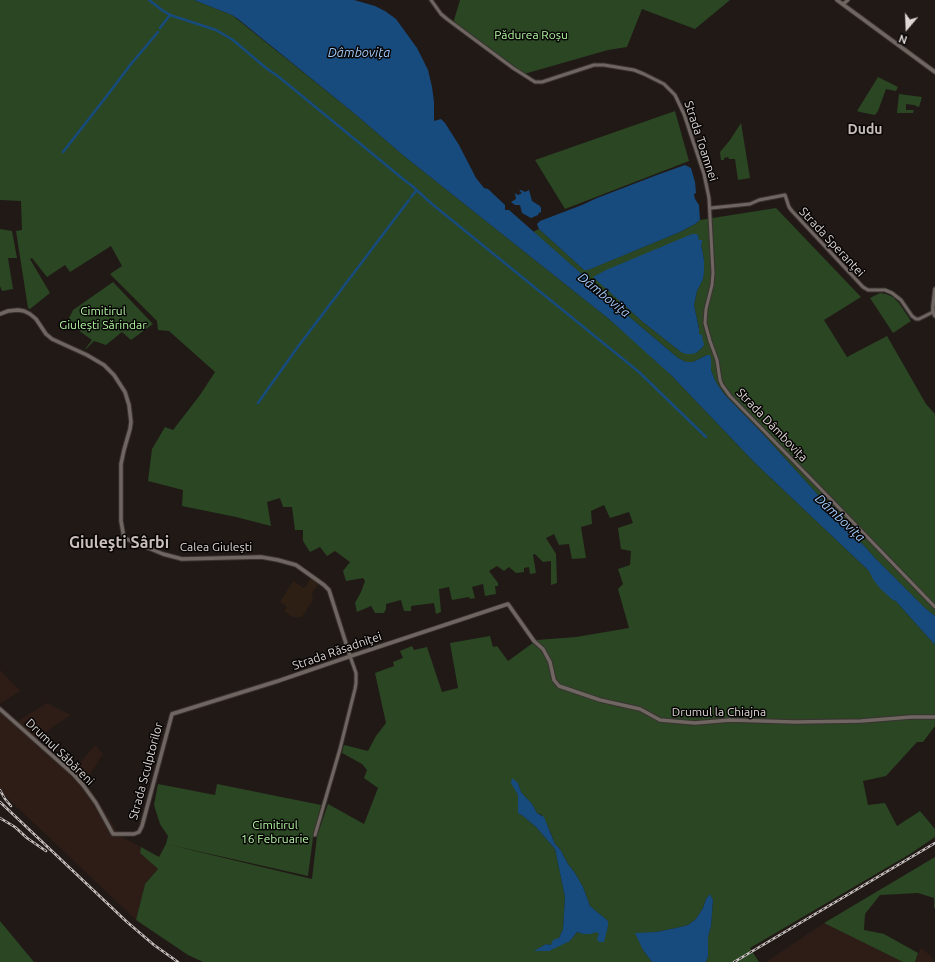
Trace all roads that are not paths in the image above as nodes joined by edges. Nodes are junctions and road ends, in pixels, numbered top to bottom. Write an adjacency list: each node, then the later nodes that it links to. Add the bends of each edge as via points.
1 (431, 0): 6 (street, Strada Toamnei, via 447,19 535,82 604,65 644,74 664,84 678,99 684,114 704,174)
2 (837, 0): 4 (main road)
3 (848, 0): 4 (street)
4 (843, 4): 5 (main road)
5 (935, 72)
6 (711, 208): 9 (street, Strada Speranței, via 750,204 785,195 792,211 863,287 892,293 916,319); 11 (street, Strada Dâmbovița, via 713,279 706,309 706,323 722,385)
7 (935, 290): 9 (main road)
8 (0, 314): 12 (main road, Calea Giulești, via 8,311 26,311 36,319 52,340 104,365 125,392 131,425 121,464 121,521 124,538 182,560 261,557 296,565 329,590)
9 (934, 314)
10 (508, 604): 12 (main road, Strada Răsadniței); 15 (main road, Drumul la Chiajna, via 542,649 550,662 554,680 559,686 600,700 635,707 664,721 806,722)
11 (935, 607)
12 (350, 656): 14 (main road, Strada Răsadniței); 17 (street, Calea Giulești, via 356,674 355,689)
13 (0, 709): 16 (main road, Drumul Săbăreni, via 83,786 96,802)
14 (172, 714): 16 (main road, Strada Sculptorilor, via 142,826 139,832 134,834)
15 (935, 717)
16 (113, 834)
17 (315, 835)

